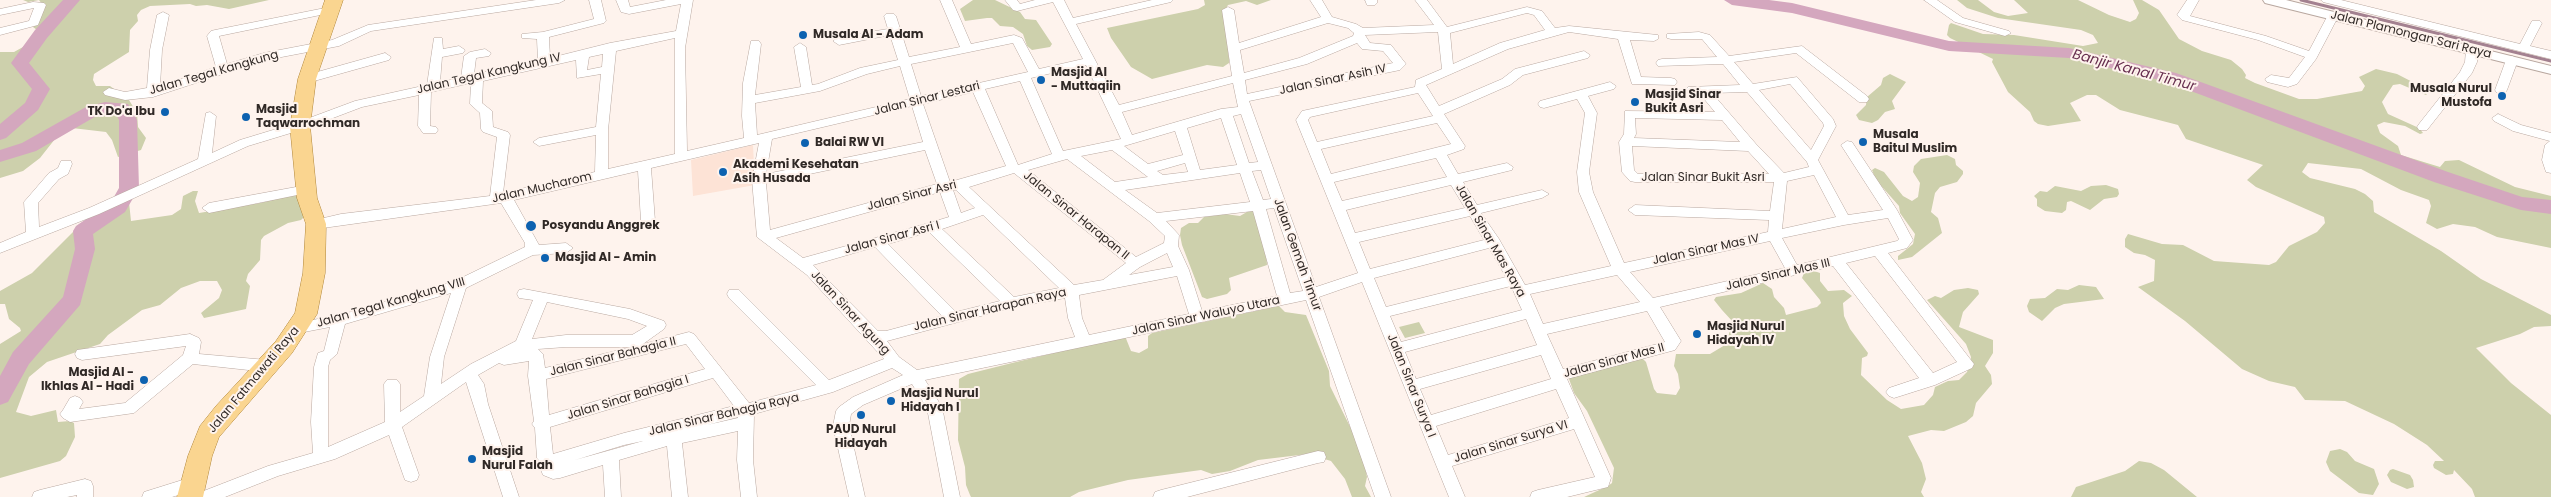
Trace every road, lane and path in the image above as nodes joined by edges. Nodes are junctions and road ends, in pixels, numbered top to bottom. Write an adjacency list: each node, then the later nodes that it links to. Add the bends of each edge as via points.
1 (560, 0): 42 (street, Jalan Tegal Kangkung, via 368,28 339,42)
2 (595, 0): 33 (street, via 600,21)
3 (622, 0): 4 (street, via 625,10 629,11)
4 (683, 0)
5 (687, 0): 32 (street)
6 (946, 0): 47 (street)
7 (1011, 0): 8 (street, via 1017,8)
8 (1049, 0)
9 (1058, 0): 25 (street)
10 (1167, 0): 18 (street)
11 (1316, 0): 24 (street)
12 (1422, 0): 27 (street)
13 (1930, 0): 31 (street, via 1959,20)
14 (2193, 0): 54 (street, via 2183,15 2186,18 2262,38)
15 (2270, 0): 22 (street, Jalan Plamongan Sari Raya)
16 (2327, 0): 46 (street)
17 (332, 5): 42 (main road, Jalan Fatmawati Raya); 63 (street, via 215,32 213,36)
18 (1117, 5): 25 (street)
19 (1228, 10): 45 (street, Jalan Gemah Timur)
20 (0, 12): 29 (street, via 38,4 40,7 38,19)
21 (163, 15): 81 (street)
22 (2333, 15): 48 (street, Jalan Plamongan Sari Raya); 54 (street)
23 (890, 16): 28 (street)
24 (1328, 19): 34 (street, via 1346,24); 45 (street)
25 (1070, 22): 57 (street)
26 (2536, 24): 46 (street)
27 (1442, 30): 30 (street, via 1527,10 1538,13); 34 (street); 66 (street)
28 (894, 31): 40 (street); 61 (street)
29 (0, 32)
30 (1552, 32): 36 (street, via 1569,29); 66 (street, via 1504,46)
31 (2005, 32)
32 (682, 33): 43 (street, Jalan Tegal Kangkung IV); 112 (street, via 679,48)
33 (543, 35): 35 (street); 60 (street)
34 (1359, 35): 69 (street, via 1304,61); 86 (street, Jalan Sinar Asih IV, via 1366,46 1387,48 1400,64 1396,68)
35 (526, 36)
36 (1623, 36): 38 (street); 72 (street, via 1636,81)
37 (1671, 36): 58 (street, via 1706,37)
38 (1654, 37)
39 (438, 40): 52 (street)
40 (839, 41)
41 (755, 44): 84 (street)
42 (318, 46): 63 (street, Jalan Tegal Kangkung); 70 (main road, Jalan Fatmawati Raya)
43 (610, 47): 51 (street, Jalan Tegal Kangkung IV); 64 (street)
44 (800, 47): 77 (street)
45 (1235, 48): 69 (street, Jalan Gemah Timur)
46 (2523, 49): 55 (street)
47 (967, 50): 61 (street); 67 (street, via 1018,40)
48 (2472, 50): 59 (street, Jalan Plamongan Sari Raya); 96 (street, via 2466,73)
49 (467, 53): 50 (street); 52 (street); 68 (street)
50 (485, 53)
51 (583, 53): 60 (street, Jalan Tegal Kangkung IV); 64 (street, via 580,78)
52 (437, 54): 75 (street)
53 (1584, 55): 90 (street, via 1519,72 1506,82)
54 (2312, 56): 71 (street, via 2288,84)
55 (2551, 56)
56 (385, 57): 70 (street)
57 (1089, 60): 67 (street, Jalan Sinar Lestari); 88 (street)
58 (1727, 60): 62 (street); 76 (street); 83 (street, via 1798,48)
59 (2512, 60): 65 (street, Jalan Plamongan Sari Raya); 79 (street)
60 (544, 62): 68 (street, Jalan Tegal Kangkung IV)
61 (903, 62): 77 (street); 85 (street)
62 (1662, 63)
63 (222, 69): 81 (street, Jalan Tegal Kangkung)
64 (609, 69): 98 (street)
65 (2551, 70)
66 (1448, 71): 78 (street, via 1420,82)
67 (1029, 74): 73 (street, Jalan Sinar Lestari); 113 (street)
68 (472, 78): 75 (street, Jalan Tegal Kangkung IV); 138 (street, via 476,104 486,111 487,129 504,135)
69 (1238, 78): 86 (street, Jalan Gemah Timur); 88 (street)
70 (307, 79): 94 (main road, Jalan Fatmawati Raya)
71 (2271, 79)
72 (1671, 82)
73 (977, 86): 85 (street, Jalan Sinar Lestari); 122 (street)
74 (1610, 86): 82 (street)
75 (429, 88): 94 (street, Jalan Tegal Kangkung IV, via 359,104); 97 (street, via 424,126)
76 (1750, 88): 92 (street, Jalan Sinar Bukit Asri, via 1698,90); 119 (street); 119 (street, Jalan Sinar Bukit Asri, via 1793,80 1828,118 1830,126)
77 (807, 89): 84 (street)
78 (1421, 90): 90 (street); 110 (street, Jalan Sinar Surya I, via 1306,114 1302,120)
79 (2501, 90)
80 (109, 92): 81 (street, Jalan Tegal Kangkung, via 124,96)
81 (153, 93)
82 (1581, 94): 87 (street); 169 (street, via 1591,113 1583,172 1586,192)
83 (1863, 99)
84 (748, 100): 101 (street)
85 (916, 101): 100 (street, Jalan Sinar Lestari); 105 (street)
86 (1243, 104): 89 (street, Jalan Sinar Asri); 117 (street, Jalan Gemah Timur)
87 (1544, 104)
88 (1115, 110): 102 (street)
89 (1226, 112): 95 (street, Jalan Sinar Asri); 124 (street, Jalan Gemah Timur)
90 (1438, 115): 110 (street); 111 (street, via 1459,146)
91 (210, 116): 115 (street)
92 (1723, 116): 104 (street, Jalan Sinar Bukit Asri, via 1632,113 1628,116 1630,134); 109 (street, Jalan Sinar Bukit Asri)
93 (2498, 118): 99 (street, via 2517,128)
94 (300, 126): 115 (street, via 249,141); 135 (main road, Jalan Fatmawati Raya)
95 (1180, 126): 102 (street, Jalan Sinar Asri); 114 (street)
96 (2423, 127)
97 (432, 130)
98 (602, 130): 103 (street); 125 (street)
99 (2551, 136)
100 (766, 138): 101 (street, Jalan Mucharom); 128 (street)
101 (751, 141): 112 (street, Jalan Mucharom)
102 (1128, 141): 106 (street, Jalan Sinar Asri)
103 (539, 142)
104 (1625, 142): 109 (street); 127 (street, Jalan Sinar Bukit Asri, via 1628,172 1635,178)
105 (930, 144): 128 (street); 133 (street)
106 (1114, 145): 113 (street, Jalan Sinar Asri); 123 (street)
107 (1846, 145): 146 (street, Jalan Sinar Mas III)
108 (2551, 145): 121 (street)
109 (1750, 147): 127 (street, Jalan Sinar Bukit Asri)
110 (1313, 148): 130 (street, Jalan Sinar Surya I)
111 (1439, 153): 130 (street); 131 (street, Jalan Sinar Mas Raya)
112 (681, 156): 118 (street, Jalan Mucharom)
113 (1065, 156): 122 (street, Jalan Sinar Asri); 134 (street)
114 (1189, 158): 123 (street); 126 (street)
115 (204, 162): 155 (street)
116 (66, 164): 155 (street, via 63,171 54,176 31,202)
117 (1264, 164): 124 (street); 139 (street, Jalan Gemah Timur)
118 (644, 165): 125 (street, Jalan Mucharom); 151 (street)
119 (1814, 165): 127 (street, Jalan Sinar Bukit Asri); 137 (street)
120 (1507, 167): 131 (street)
121 (2549, 167)
122 (1015, 168): 132 (street, Jalan Sinar Asri); 168 (street, Jalan Sinar Harapan II)
123 (1147, 169): 129 (street)
124 (1244, 169): 126 (street); 140 (street, Jalan Gemah Timur)
125 (602, 174): 138 (street, Jalan Mucharom)
126 (1194, 174): 129 (street)
127 (1781, 178): 147 (street, Jalan Sinar Bukit Asri)
128 (759, 180): 157 (street)
129 (1160, 180): 134 (street)
130 (1326, 180): 141 (street, Jalan Sinar Surya I)
131 (1456, 180): 141 (street); 143 (street, Jalan Sinar Mas Raya)
132 (959, 185): 133 (street, Jalan Sinar Asri); 144 (street)
133 (944, 187): 149 (street); 157 (street, Jalan Sinar Asri)
134 (1112, 187): 148 (street)
135 (307, 189): 142 (street); 152 (main road, Jalan Fatmawati Raya)
136 (1542, 194): 143 (street)
137 (1830, 195): 150 (street); 153 (street)
138 (501, 198): 152 (street, Jalan Mucharom); 164 (street, via 532,243)
139 (1279, 203): 140 (street); 179 (street, Jalan Gemah Timur)
140 (1258, 205): 148 (street); 181 (street, Jalan Gemah Timur)
141 (1338, 207): 158 (street, Jalan Sinar Surya I)
142 (209, 208)
143 (1473, 209): 158 (street); 160 (street, Jalan Sinar Mas Raya)
144 (984, 210): 149 (street, Jalan Sinar Asri I); 176 (street)
145 (1635, 210): 147 (street)
146 (1892, 213): 150 (street, Jalan Sinar Mas IV); 165 (street, Jalan Sinar Mas III, via 1905,243)
147 (1777, 216): 156 (street, Jalan Sinar Bukit Asri)
148 (1154, 218): 161 (street, via 1172,235)
149 (957, 220): 154 (street, Jalan Sinar Asri I)
150 (1844, 220): 153 (street, Jalan Sinar Mas IV)
151 (648, 221)
152 (316, 224): 189 (main road, Jalan Fatmawati Raya, via 312,287)
153 (1827, 224): 156 (street, Jalan Sinar Mas IV)
154 (932, 227): 159 (street, Jalan Sinar Asri I); 182 (street)
155 (33, 235): 162 (street)
156 (1774, 236): 169 (street, Jalan Sinar Mas IV); 171 (street)
157 (764, 237): 167 (street, Jalan Sinar Agung)
158 (1351, 239): 172 (street, Jalan Sinar Surya I)
159 (878, 242): 167 (street, Jalan Sinar Asri I); 186 (street)
160 (1494, 242): 172 (street, Jalan Sinar Waluyo Utara); 175 (street, Jalan Sinar Mas Raya)
161 (1171, 246): 168 (street, Jalan Sinar Harapan Raya); 170 (street)
162 (0, 248)
163 (566, 248): 164 (street, Jalan Tegal Kangkung VIII)
164 (531, 250): 174 (street, Jalan Tegal Kangkung VIII)
165 (1879, 252): 166 (street, Jalan Sinar Mas III); 206 (street, via 1967,364)
166 (1837, 262): 171 (street, Jalan Sinar Mas III); 206 (street)
167 (801, 263): 191 (street, Jalan Sinar Agung)
168 (1135, 264): 173 (street, Jalan Sinar Harapan Raya)
169 (1619, 268): 175 (street, Jalan Sinar Mas IV); 183 (street)
170 (1182, 270): 173 (street, Jalan Sinar Harapan Raya); 187 (street)
171 (1794, 272): 183 (street, Jalan Sinar Mas III)
172 (1367, 275): 179 (street, Jalan Sinar Waluyo Utara); 184 (street, Jalan Sinar Surya I)
173 (1107, 284): 176 (street, Jalan Sinar Harapan Raya)
174 (460, 286): 188 (street, Jalan Tegal Kangkung VIII); 211 (street, via 437,357)
175 (1518, 286): 184 (street, Jalan Sinar Mas IV); 185 (street, Jalan Sinar Mas Raya)
176 (1071, 291): 182 (street, Jalan Sinar Harapan Raya); 192 (street, via 1075,318)
177 (524, 294): 180 (street)
178 (734, 294): 209 (street)
179 (1312, 294): 181 (street, Jalan Sinar Waluyo Utara); 237 (street, Jalan Gemah Timur)
180 (542, 296): 193 (street); 193 (street, via 630,314 659,325 632,341)
181 (1285, 299): 187 (street, Jalan Sinar Waluyo Utara)
182 (1011, 304): 186 (street, Jalan Sinar Harapan Raya)
183 (1650, 304): 190 (street, Jalan Sinar Mas III); 205 (street, Jalan Sinar Mas II, via 1674,341 1670,346)
184 (1382, 313): 195 (street, Jalan Sinar Surya I)
185 (1530, 313): 190 (street, Jalan Sinar Mas Raya); 195 (street)
186 (952, 317): 191 (street, Jalan Sinar Harapan Raya, via 886,336)
187 (1196, 317): 192 (street, Jalan Sinar Waluyo Utara)
188 (339, 319): 189 (street, Jalan Tegal Kangkung VIII); 219 (street, via 330,354 323,357 321,367)
189 (299, 328): 200 (main road, Jalan Fatmawati Raya)
190 (1538, 331): 194 (street, Jalan Sinar Mas Raya)
191 (874, 336): 199 (street, Jalan Sinar Agung)
192 (1084, 342): 204 (street, Jalan Sinar Waluyo Utara)
193 (522, 345): 198 (street)
194 (1545, 348): 205 (street, Jalan Sinar Mas Raya); 208 (street)
195 (1396, 349): 208 (street, Jalan Sinar Surya I)
196 (82, 354): 197 (street, via 190,340 194,342)
197 (190, 358): 200 (street); 212 (street, via 128,409 70,416 68,414)
198 (492, 361): 202 (street); 203 (street, via 536,354)
199 (894, 361): 204 (street, Jalan Sinar Agung); 209 (street, Jalan Sinar Bahagia Raya)
200 (267, 366): 225 (main road, Jalan Fatmawati Raya, via 209,433)
201 (715, 372): 203 (street, Jalan Sinar Bahagia II, via 689,338); 213 (street); 216 (street, Jalan Sinar Bahagia I)
202 (468, 373): 211 (street); 230 (street, via 476,384)
203 (536, 376): 216 (street)
204 (914, 376): 234 (street, Jalan Sinar Waluyo Utara, via 858,401 844,411 841,426); 235 (street, via 934,407)
205 (1559, 379): 214 (street, Jalan Sinar Mas Raya); 215 (street, Jalan Sinar Mas II)
206 (1930, 381): 210 (street)
207 (392, 384): 217 (street)
208 (1411, 386): 215 (street, Jalan Sinar Surya I)
209 (828, 388): 213 (street, Jalan Sinar Bahagia Raya)
210 (1894, 392)
211 (430, 400): 217 (street)
212 (75, 402)
213 (746, 417): 218 (street); 222 (street, Jalan Sinar Bahagia Raya, via 624,439); 233 (street, via 745,460)
214 (1579, 421): 223 (street, Jalan Sinar Surya VI); 239 (street, Jalan Sinar Mas Raya, via 1602,482)
215 (1426, 423): 223 (street, Jalan Sinar Surya I)
216 (540, 424): 222 (street, via 545,458)
217 (393, 425): 219 (street); 224 (street)
218 (674, 438): 220 (street); 232 (street)
219 (321, 456): 225 (street)
220 (611, 456): 222 (street, via 553,472 549,470); 231 (street)
221 (1318, 458): 226 (street)
222 (552, 461)
223 (1442, 463): 238 (street, Jalan Sinar Surya I)
224 (411, 476)
225 (196, 493): 229 (street)
226 (1182, 494): 236 (street)
227 (40, 497): 228 (street, via 85,486)
228 (85, 497)
229 (150, 497)
230 (511, 497)
231 (613, 497)
232 (680, 497)
233 (749, 497)
234 (857, 497)
235 (952, 497)
236 (1161, 497)
237 (1383, 497)
238 (1457, 497)
239 (1538, 497)

